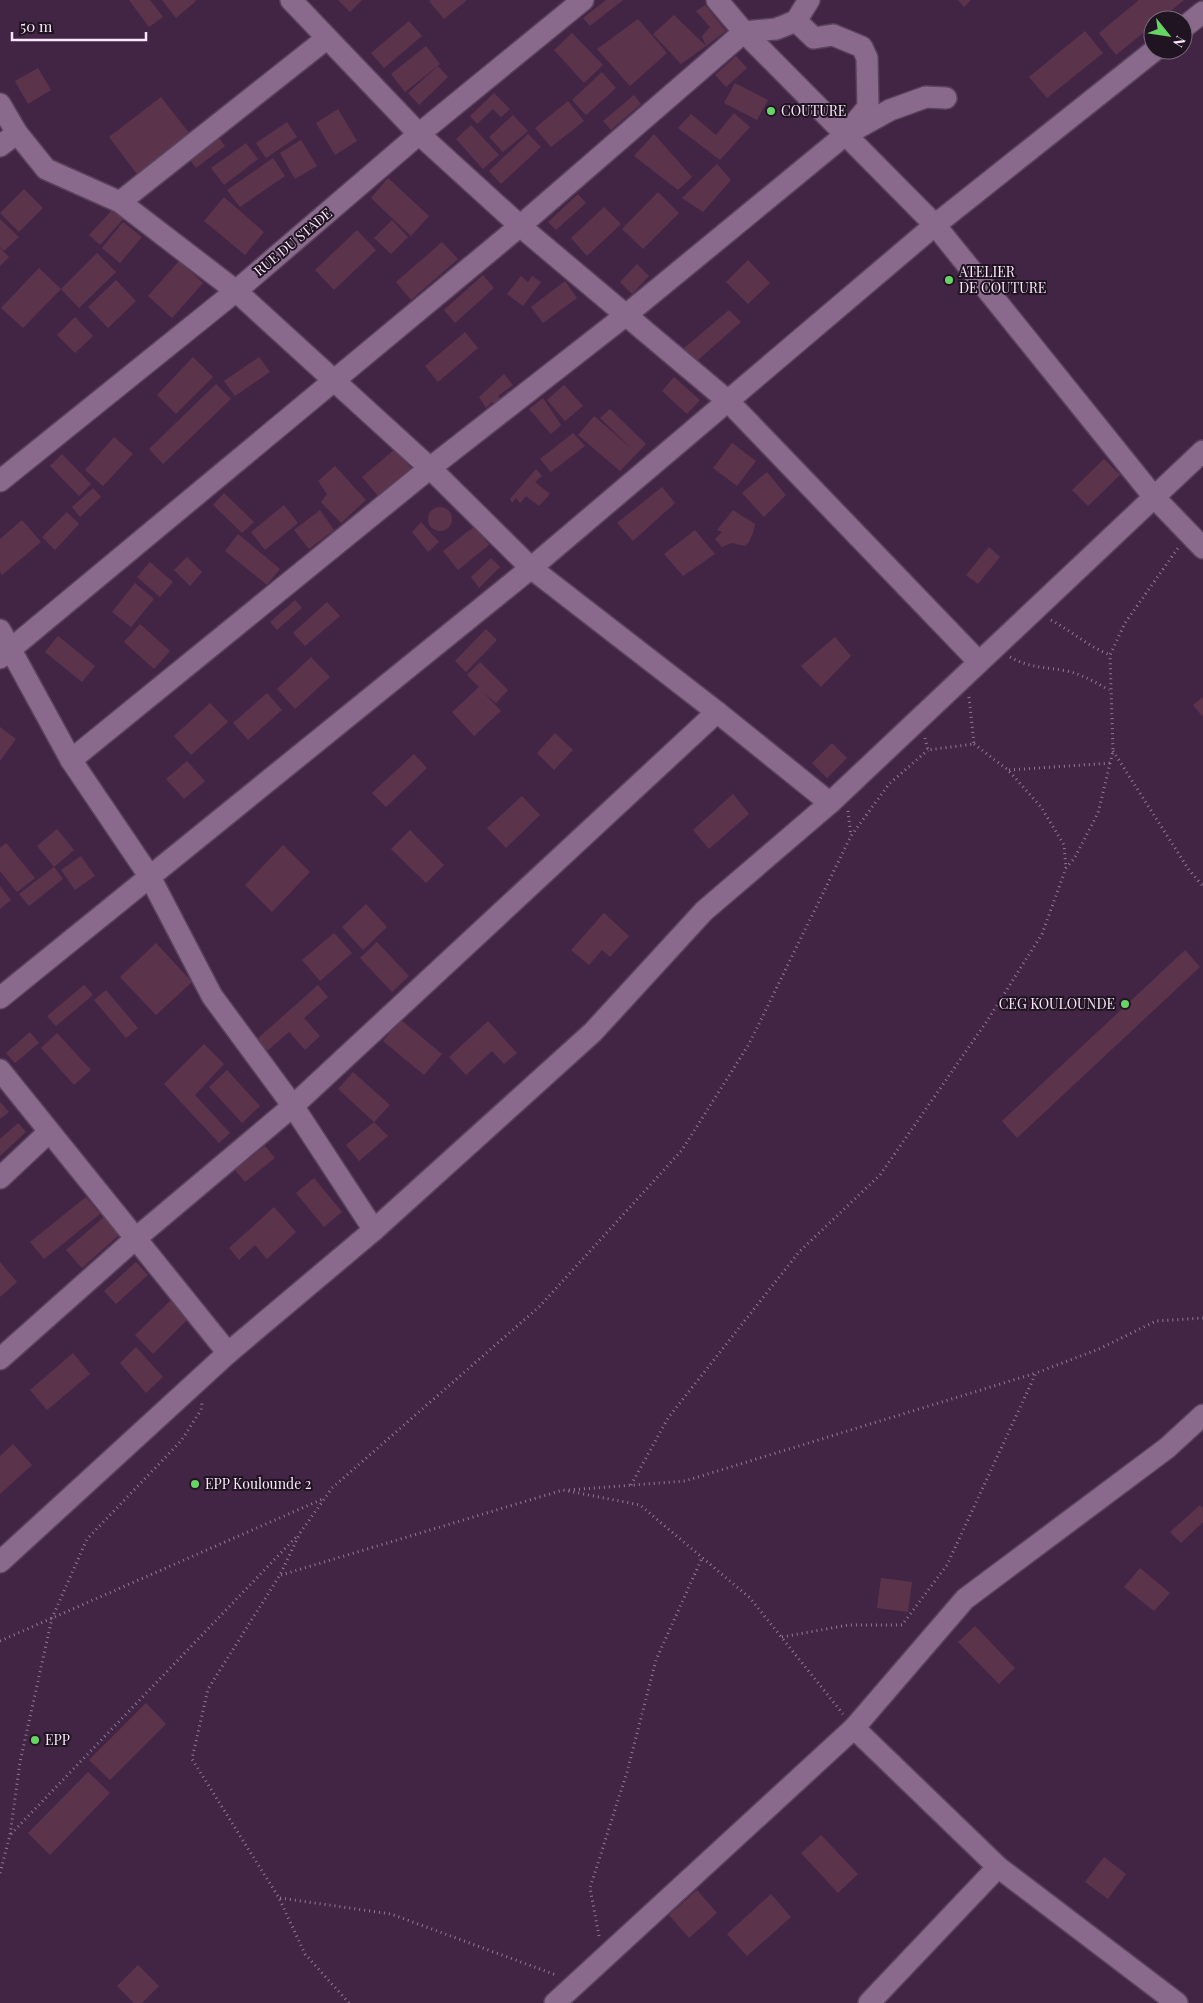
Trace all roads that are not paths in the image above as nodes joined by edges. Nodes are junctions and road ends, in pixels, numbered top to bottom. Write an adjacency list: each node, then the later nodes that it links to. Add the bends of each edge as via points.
1 (291, 0): 9 (street)
2 (583, 0): 14 (street, RUE DU STADE)
3 (717, 0): 8 (street)
4 (810, 0): 7 (street)
5 (1203, 12): 6 (street)
6 (1193, 20)
7 (796, 22): 8 (street, via 776,29); 15 (street, via 814,38 833,35 862,47 867,58 868,107)
8 (744, 32): 15 (street); 19 (street)
9 (326, 39): 14 (street); 17 (street)
10 (1143, 60): 18 (street)
11 (946, 98): 15 (street, via 926,97 890,110)
12 (0, 104): 13 (street)
13 (17, 133): 16 (street); 17 (street, via 46,169)
14 (419, 134): 19 (street); 20 (street, RUE DU STADE)
15 (845, 135): 18 (street); 21 (street)
16 (0, 146)
17 (120, 202): 20 (street)
18 (935, 225): 23 (street); 27 (street)
19 (520, 226): 21 (street); 22 (street)
20 (236, 291): 22 (street); 26 (street, RUE DU STADE)
21 (626, 315): 23 (street); 25 (street)
22 (336, 380): 25 (street); 31 (street)
23 (728, 401): 29 (street); 32 (street)
24 (1203, 451): 27 (street)
25 (430, 468): 29 (street); 34 (street)
26 (0, 481)
27 (1154, 497): 28 (street); 32 (street)
28 (1196, 540)
29 (532, 568): 33 (street); 36 (street)
30 (0, 630): 31 (street)
31 (5, 654): 34 (street)
32 (973, 668): 35 (street)
33 (718, 712): 35 (street); 39 (street)
34 (71, 760): 36 (street)
35 (830, 803): 42 (street, via 704,912 593,1032)
36 (150, 877): 37 (street); 39 (street, via 212,996)
37 (0, 998)
38 (0, 1070): 40 (street)
39 (293, 1106): 42 (street); 43 (street)
40 (49, 1132): 41 (street); 43 (street)
41 (0, 1178)
42 (374, 1230): 44 (street)
43 (134, 1239): 44 (street); 45 (street)
44 (228, 1353): 47 (street)
45 (0, 1359)
46 (1203, 1415): 48 (street, via 1167,1448 965,1599)
47 (0, 1562)
48 (854, 1728): 49 (street); 50 (street)
49 (998, 1867): 51 (street); 52 (street)
50 (555, 2003)
51 (868, 2003)
52 (1177, 2003)

